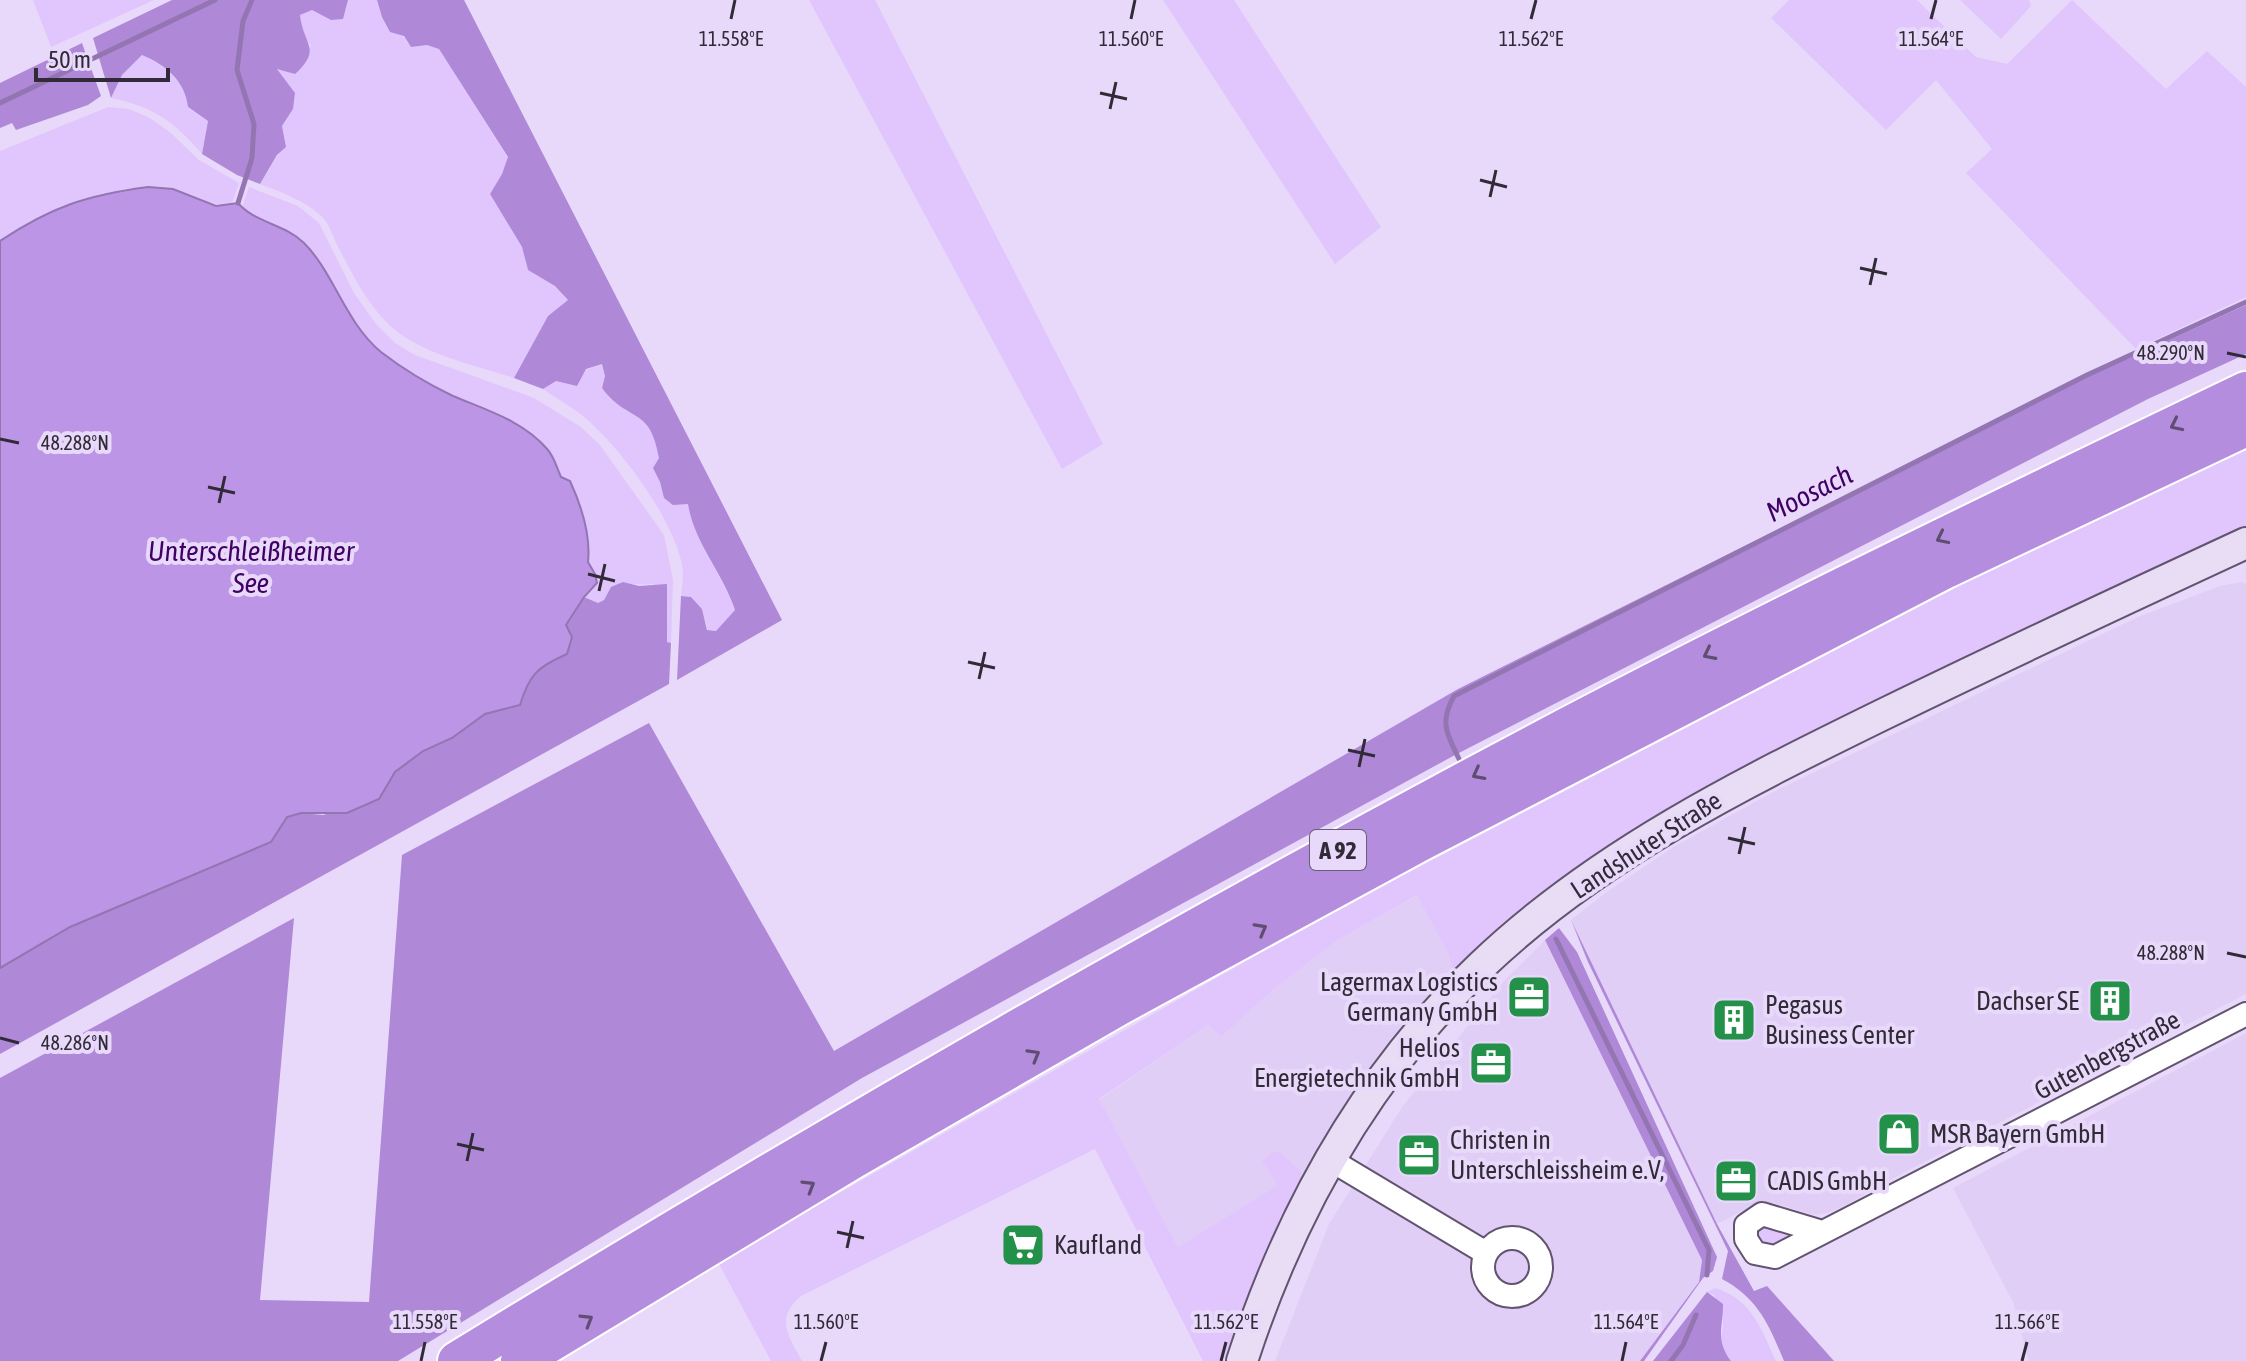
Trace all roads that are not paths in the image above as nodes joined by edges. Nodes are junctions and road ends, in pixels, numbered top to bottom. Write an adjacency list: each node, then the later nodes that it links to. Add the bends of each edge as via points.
1 (2246, 391): 8 (highway, A 92, one-way to 8, via 1689,664 1452,788 884,1104)
2 (2246, 427): 9 (highway, A 92, one-way to 2, via 1105,1014 1420,842 1946,569)
3 (2246, 543): 5 (main road, Landshuter Straße, via 1735,787 1602,869 1545,911 1422,1029)
4 (2246, 1014): 6 (street, Gutenbergstraße)
5 (1329, 1159): 7 (street); 10 (main road, Landshuter Straße, via 1280,1258)
6 (1822, 1232)
7 (1486, 1253)
8 (457, 1361)
9 (520, 1361)
10 (1242, 1361)

